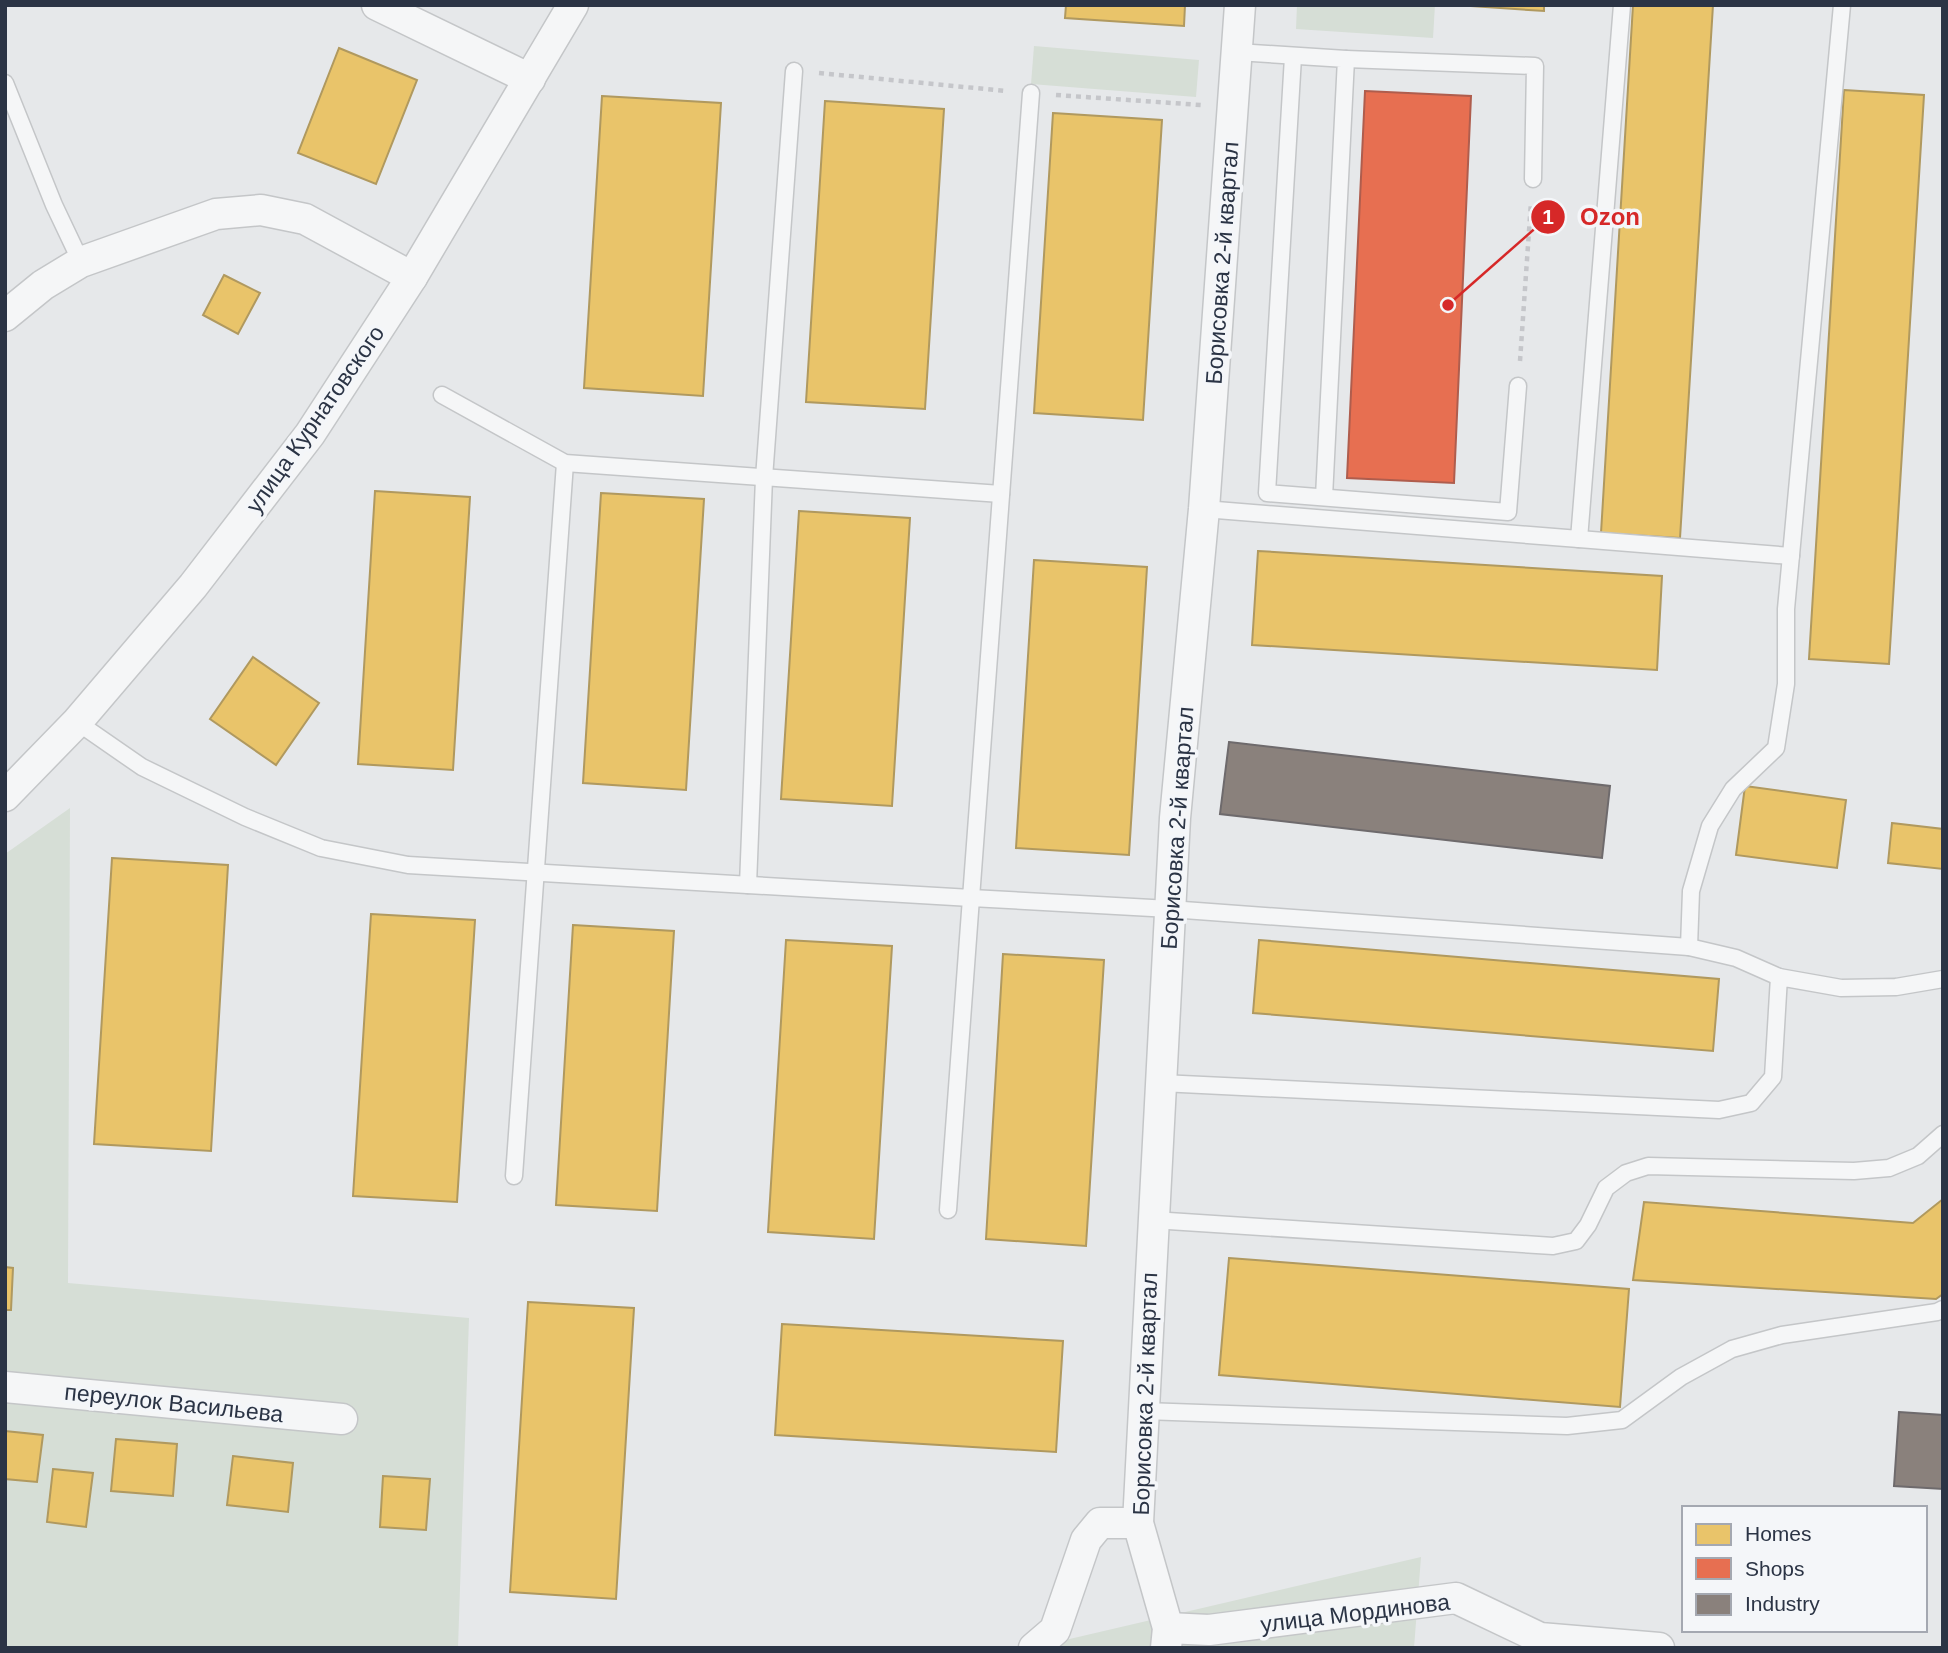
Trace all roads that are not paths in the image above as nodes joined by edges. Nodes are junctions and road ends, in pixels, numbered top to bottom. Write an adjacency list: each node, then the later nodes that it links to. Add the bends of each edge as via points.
1 (377, 5): 10 (street)
2 (573, 5): 10 (street, улица Курнатовского)
3 (1240, 5): 6 (street, Борисовка 2-й квартал)
4 (1622, 5): 24 (lane)
5 (1842, 5): 25 (lane)
6 (1237, 52): 7 (lane); 23 (street, Борисовка 2-й квартал)
7 (1293, 57): 8 (lane); 22 (lane, via 1268,493)
8 (1346, 59): 13 (lane, via 1535,66); 22 (lane)
9 (794, 71): 20 (lane)
10 (530, 79): 15 (street, улица Курнатовского)
11 (5, 83): 14 (lane)
12 (1031, 93): 21 (lane)
13 (1533, 179)
14 (80, 262): 15 (street, via 216,214 261,210 305,219); 16 (street)
15 (412, 277): 26 (street, улица Курнатовского, via 310,434 193,586)
16 (5, 316)
17 (1518, 386): 22 (lane, via 1508,512)
18 (442, 396): 19 (lane)
19 (565, 463): 20 (lane); 28 (lane)
20 (764, 478): 21 (lane); 29 (lane)
21 (1001, 494): 30 (lane)
22 (1324, 497)
23 (1204, 509): 24 (lane); 31 (street, Борисовка 2-й квартал)
24 (1579, 539): 25 (lane)
25 (1791, 555): 32 (lane, via 1786,684 1776,748 1733,789 1710,826 1690,891)
26 (77, 722): 27 (street, улица Курнатовского); 28 (lane, via 142,768 321,848 408,865)
27 (5, 796)
28 (537, 874): 29 (lane); 37 (lane)
29 (748, 885): 30 (lane)
30 (971, 898): 31 (lane); 38 (lane)
31 (1170, 909): 32 (lane); 35 (street, Борисовка 2-й квартал)
32 (1689, 947): 33 (lane, via 1736,958)
33 (1779, 977): 34 (lane, via 1841,988 1896,987); 35 (lane, via 1773,1077 1751,1103 1719,1110)
34 (1943, 979)
35 (1161, 1083): 39 (street, Борисовка 2-й квартал)
36 (1943, 1134): 39 (lane, via 1918,1156 1889,1168 1648,1166 1626,1173 1606,1188 1576,1241 1553,1247)
37 (514, 1176)
38 (947, 1210)
39 (1153, 1220): 42 (street, Борисовка 2-й квартал)
40 (1943, 1309): 42 (lane, via 1782,1335 1732,1349 1681,1377 1622,1420 1567,1426)
41 (5, 1387): 43 (street, переулок Васильева)
42 (1144, 1411): 44 (street, Борисовка 2-й квартал)
43 (342, 1419)
44 (1138, 1522): 45 (street, Борисовка 2-й квартал); 47 (street, via 1100,1523 1093,1531 1055,1630)
45 (1167, 1638): 46 (street, улица Мординова, via 1455,1598)
46 (1539, 1643): 48 (street, улица Мординова)
47 (1034, 1648)
48 (1659, 1648)

